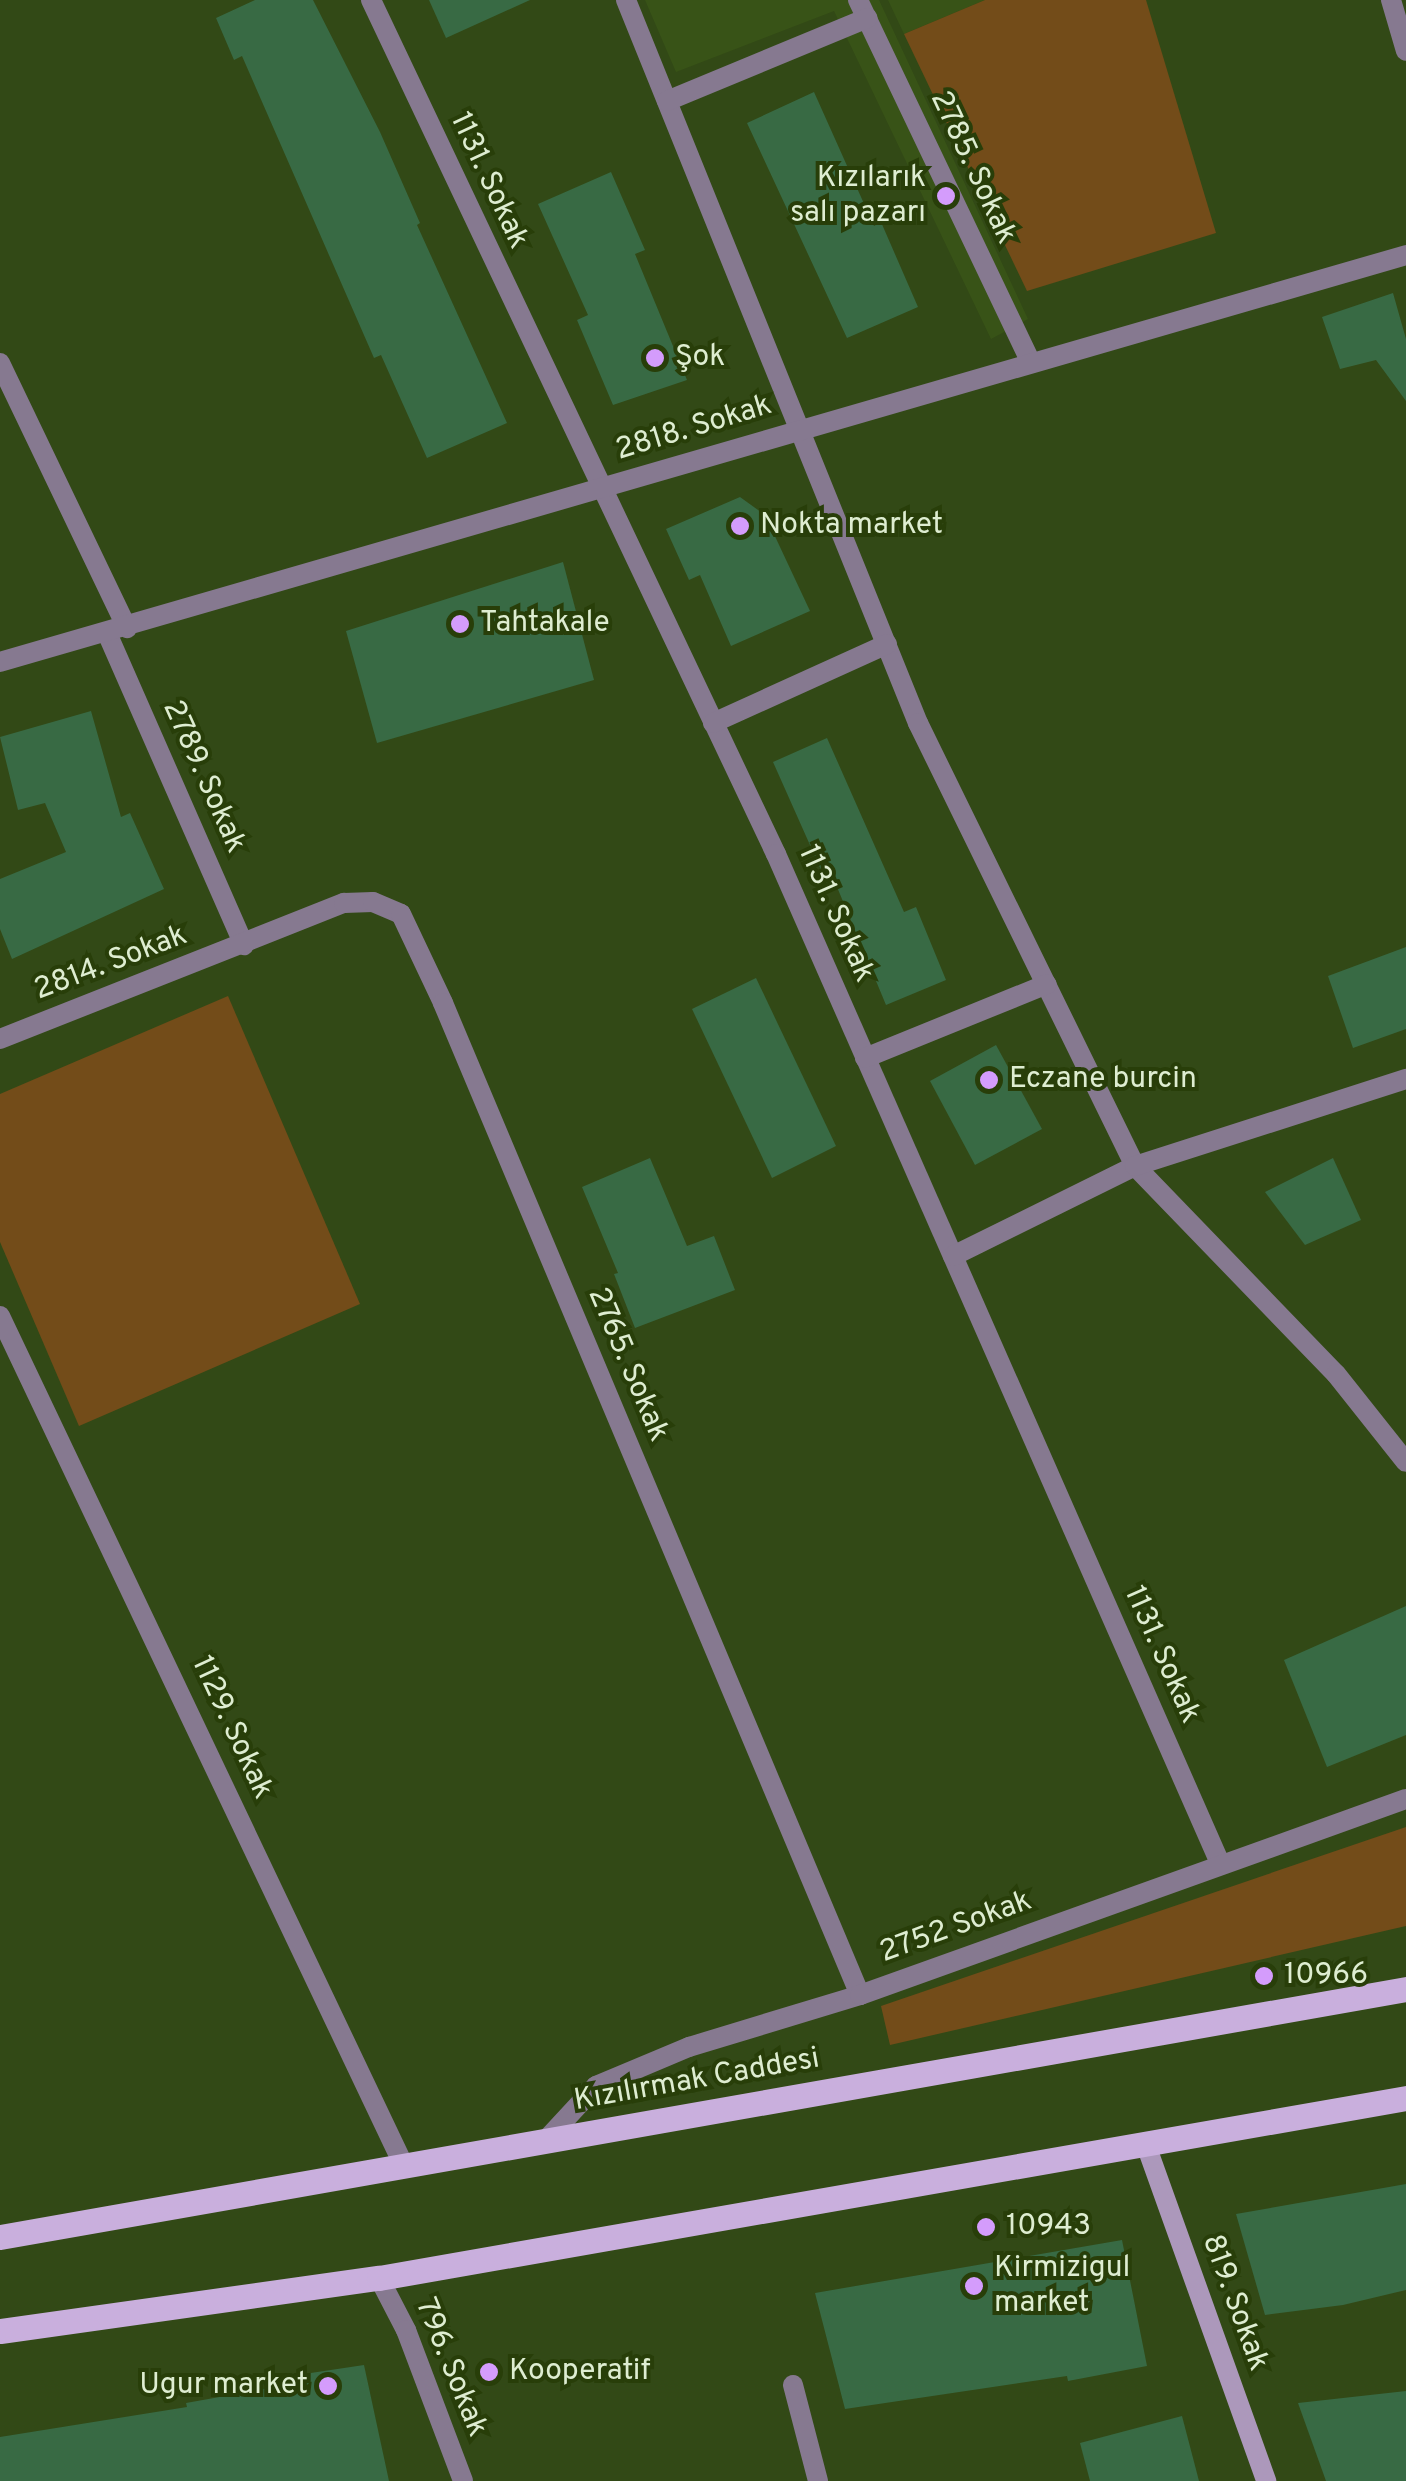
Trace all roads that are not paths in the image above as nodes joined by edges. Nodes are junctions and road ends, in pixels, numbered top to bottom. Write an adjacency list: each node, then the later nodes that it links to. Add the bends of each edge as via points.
1 (371, 0): 11 (street, 1131. Sokak)
2 (626, 0): 6 (street)
3 (1391, 0): 5 (street)
4 (863, 9): 6 (street); 8 (street, 2785. Sokak)
5 (1406, 51)
6 (666, 101): 10 (street)
7 (1406, 255): 8 (street, 2818. Sokak)
8 (1031, 362): 10 (street, 2818. Sokak)
9 (0, 363): 12 (street, 2789. Sokak)
10 (799, 429): 11 (street, 2818. Sokak); 13 (street)
11 (600, 489): 12 (street, 2818. Sokak); 15 (street, 1131. Sokak)
12 (117, 630): 14 (street, 2818. Sokak); 16 (street, 2789. Sokak)
13 (887, 644): 15 (street); 17 (street, via 918,723)
14 (0, 662)
15 (713, 723): 19 (street, 1131. Sokak)
16 (244, 944): 18 (street, 2814. Sokak); 28 (street, 2765. Sokak, via 344,903 373,902 400,914)
17 (1047, 984): 19 (street); 21 (street)
18 (0, 1039)
19 (866, 1058): 22 (street, 1131. Sokak)
20 (1406, 1079): 21 (street)
21 (1136, 1166): 22 (street); 24 (street, via 1336,1374)
22 (953, 1256): 26 (street, 1131. Sokak)
23 (0, 1316): 32 (street, 1129. Sokak)
24 (1406, 1462)
25 (1406, 1799): 26 (street, 2752 Sokak)
26 (1220, 1863): 28 (street, 2752 Sokak)
27 (1406, 1989): 30 (main road, Kızılırmak Caddesi)
28 (860, 1995): 30 (street, 2752 Sokak, via 688,2047 596,2086)
29 (1406, 2098): 31 (main road)
30 (546, 2140): 32 (main road, Kızılırmak Caddesi)
31 (1146, 2144): 34 (main road); 39 (street, 819. Sokak)
32 (404, 2166): 33 (main road, Kızılırmak Caddesi)
33 (0, 2237)
34 (379, 2278): 35 (main road); 37 (street, 796. Sokak, via 406,2330)
35 (0, 2331)
36 (792, 2385): 38 (street)
37 (463, 2481)
38 (818, 2481)
39 (1266, 2481)

